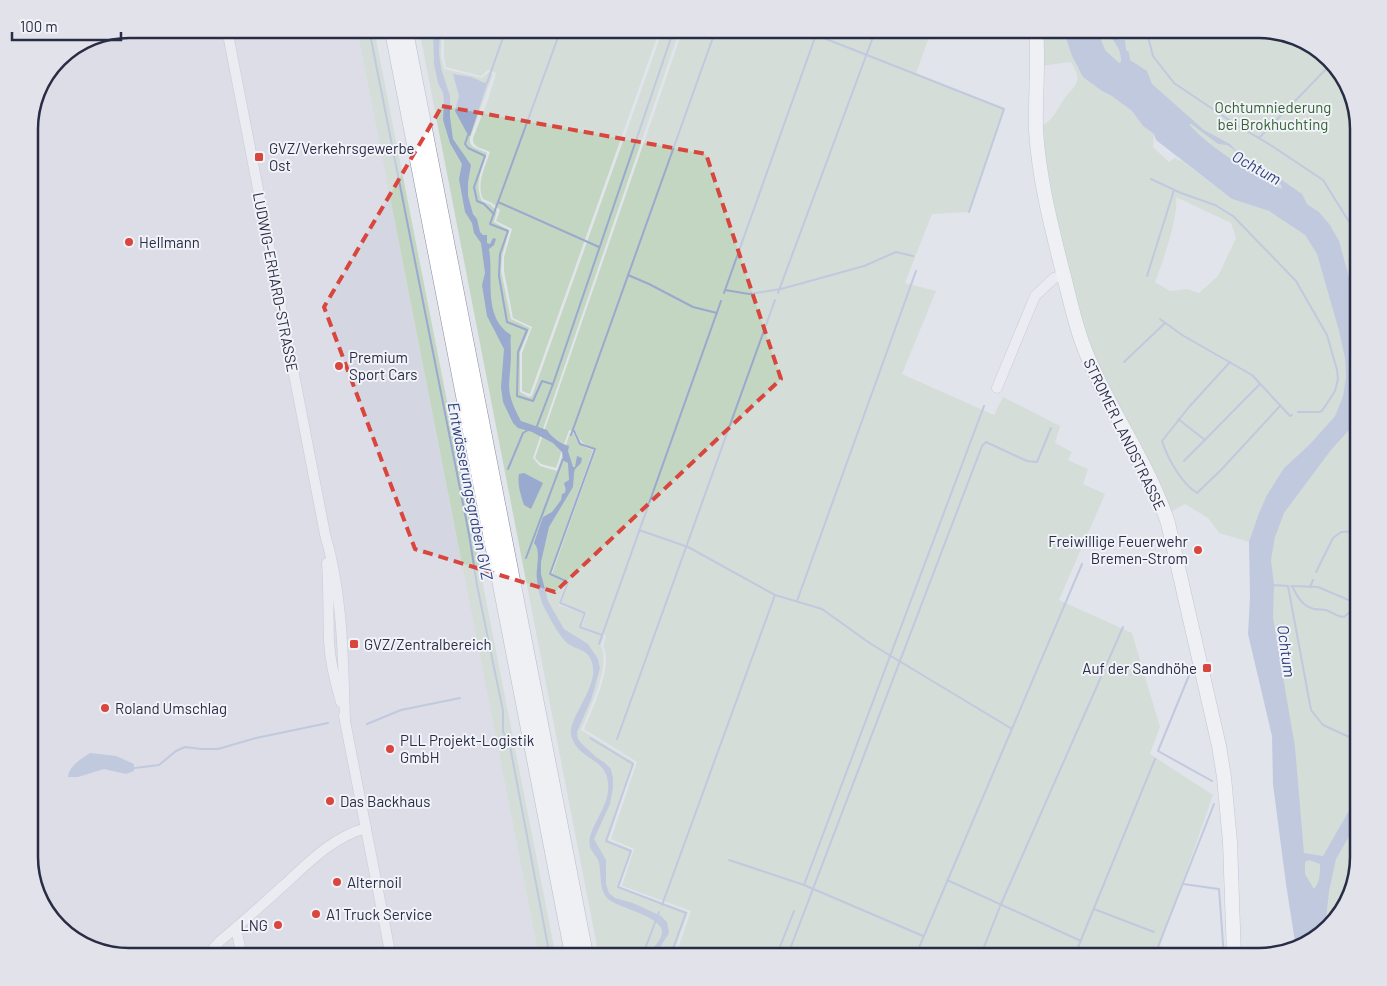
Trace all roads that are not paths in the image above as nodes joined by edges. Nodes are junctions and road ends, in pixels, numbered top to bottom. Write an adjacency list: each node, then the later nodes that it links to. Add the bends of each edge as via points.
1 (228, 38): 7 (street, LUDWIG-ERHARD-STRASSE, via 325,534 330,596 329,641)
2 (394, 38): 12 (highway)
3 (407, 38): 13 (highway)
4 (1036, 38): 5 (main road, STROMER LANDSTRASSE, via 1036,131 1041,180)
5 (1064, 275): 6 (street, via 1054,278 1035,296); 14 (main road, STROMER LANDSTRASSE, via 1081,341 1098,382 1151,479 1168,523 1224,777)
6 (997, 388)
7 (366, 828): 8 (street, via 338,838); 11 (street, LUDWIG-ERHARD-STRASSE)
8 (236, 928): 9 (street); 10 (street)
9 (214, 948)
10 (240, 948)
11 (389, 948)
12 (571, 948)
13 (584, 948)
14 (1234, 948)

